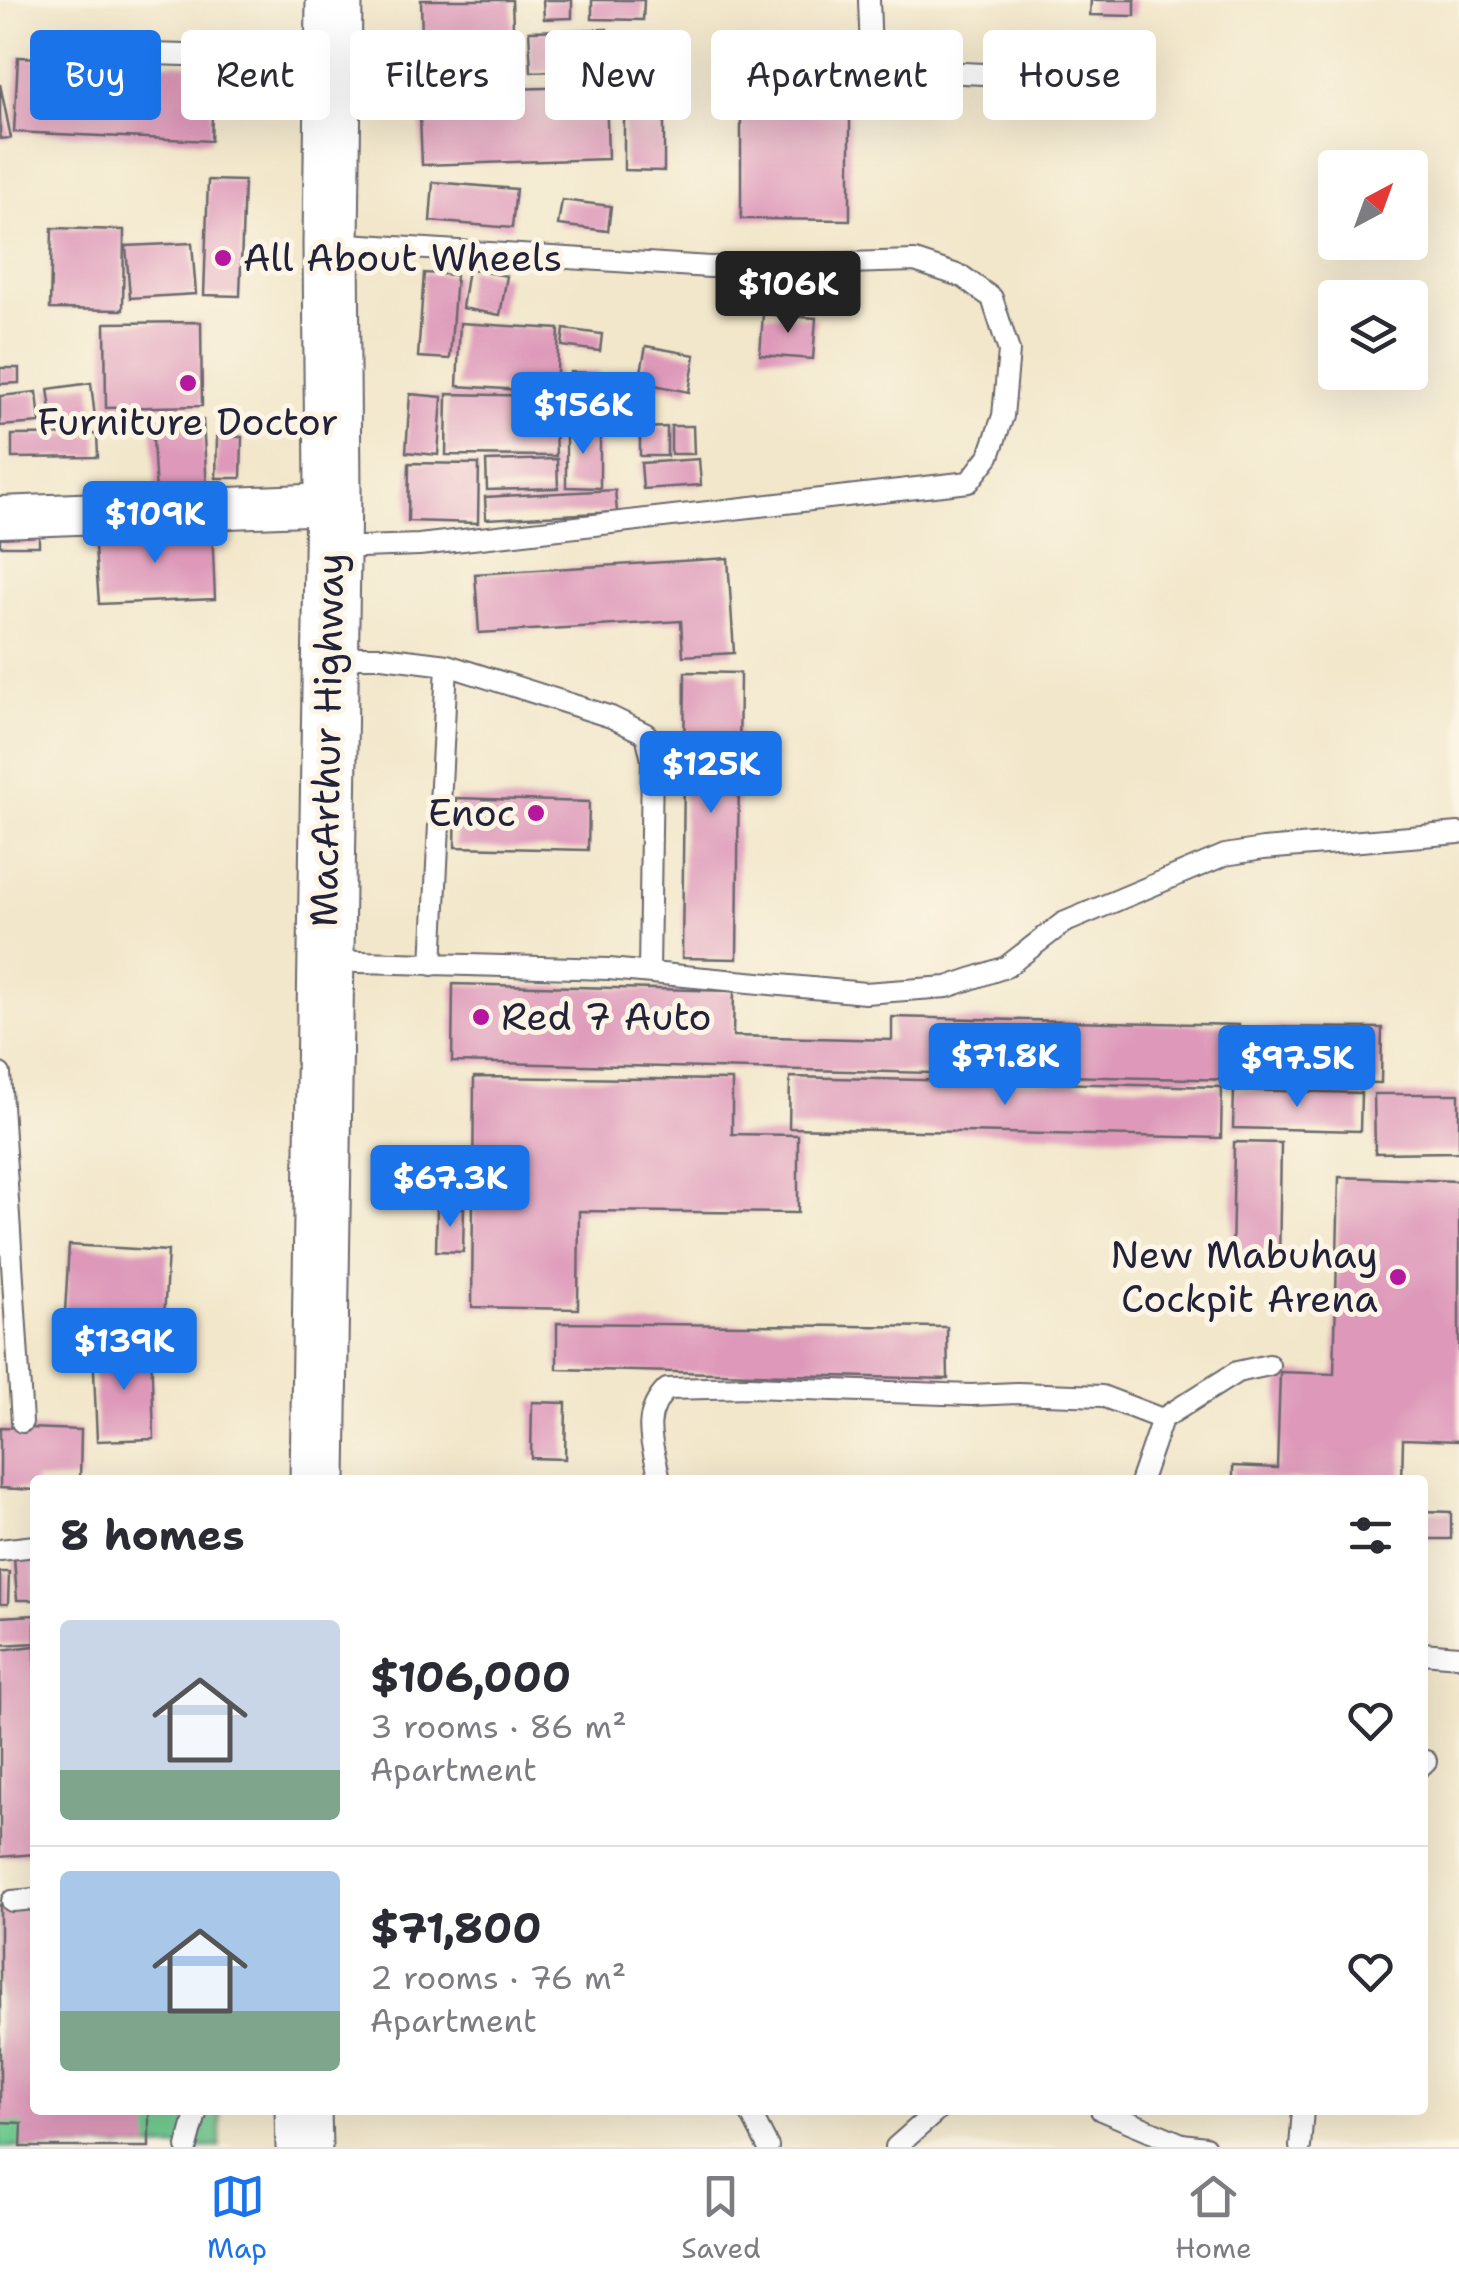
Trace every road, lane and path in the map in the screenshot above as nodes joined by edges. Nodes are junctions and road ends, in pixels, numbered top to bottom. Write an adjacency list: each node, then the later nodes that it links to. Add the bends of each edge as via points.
1 (334, 0): 4 (highway, MacArthur Highway)
2 (869, 0): 5 (lane, via 871,53 881,68)
3 (161, 54): 4 (lane)
4 (333, 59): 6 (highway, MacArthur Highway)
5 (983, 74)
6 (331, 243): 8 (highway, MacArthur Highway); 8 (lane, via 710,268 915,261 963,277 992,298 1009,351 1003,416 989,456 969,482 439,542)
7 (0, 517): 8 (street)
8 (331, 526): 9 (highway, MacArthur Highway)
9 (329, 657): 10 (lane); 12 (highway, MacArthur Highway)
10 (446, 665): 13 (lane); 14 (lane, via 611,716 646,734 652,760)
11 (1459, 833): 14 (lane, via 1225,856 1063,922 1006,967 947,987 865,993)
12 (324, 961): 13 (lane); 19 (highway, MacArthur Highway)
13 (432, 965): 14 (lane)
14 (648, 972)
15 (0, 1074): 18 (lane)
16 (1269, 1366): 17 (lane, via 1236,1372)
17 (1162, 1418): 20 (lane, via 1102,1396 668,1389 652,1404); 21 (lane)
18 (22, 1422)
19 (318, 1475)
20 (659, 1475)
21 (1143, 1475)
22 (30, 1547): 23 (lane)
23 (0, 1550)
24 (1428, 1653): 25 (lane)
25 (1459, 1656)
26 (30, 1900): 27 (lane)
27 (12, 1901)
28 (196, 2115): 35 (lane)
29 (303, 2115): 36 (highway)
30 (752, 2115): 37 (lane)
31 (932, 2115): 38 (lane)
32 (1112, 2115): 34 (lane)
33 (1303, 2115): 40 (lane)
34 (1181, 2145): 39 (lane)
35 (186, 2147)
36 (304, 2147)
37 (768, 2147)
38 (896, 2147)
39 (1206, 2147)
40 (1300, 2147)

